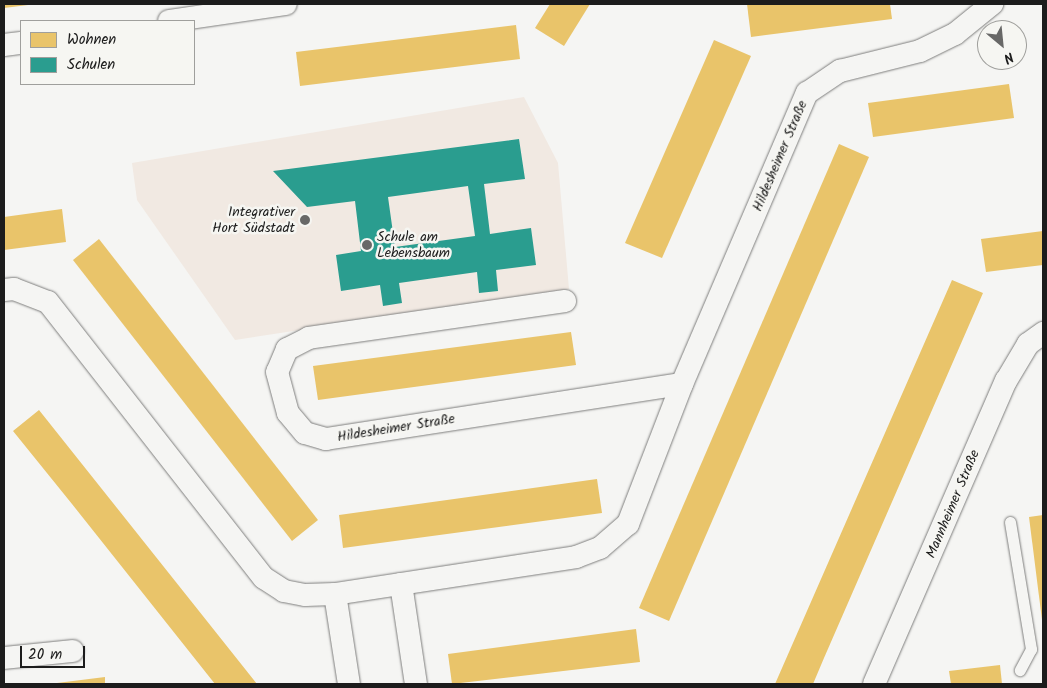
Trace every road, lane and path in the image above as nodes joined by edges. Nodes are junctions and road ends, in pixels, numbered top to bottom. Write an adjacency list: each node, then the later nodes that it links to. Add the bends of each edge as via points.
1 (167, 4): 4 (street)
2 (286, 4): 5 (street)
3 (992, 4): 11 (street, Hildesheimer Straße, via 955,34 920,51 840,72 807,93)
4 (158, 20)
5 (176, 20)
6 (20, 42): 7 (street)
7 (4, 45)
8 (4, 290): 14 (street, Hildesheimer Straße, via 14,288 48,302 264,578 284,591 305,595)
9 (565, 301): 11 (street, Hildesheimer Straße, via 309,338 287,349 277,372 288,413 305,433 326,439)
10 (1043, 333): 20 (street, Mannheimer Straße, via 1028,344 1006,381)
11 (682, 384): 13 (street, Hildesheimer Straße, via 628,524 600,548 576,557)
12 (1010, 522): 17 (lane, via 1030,649)
13 (401, 584): 14 (street, Hildesheimer Straße); 19 (street)
14 (335, 594): 18 (street)
15 (72, 651): 16 (street)
16 (4, 658)
17 (1020, 670)
18 (349, 684)
19 (416, 684)
20 (874, 684)

